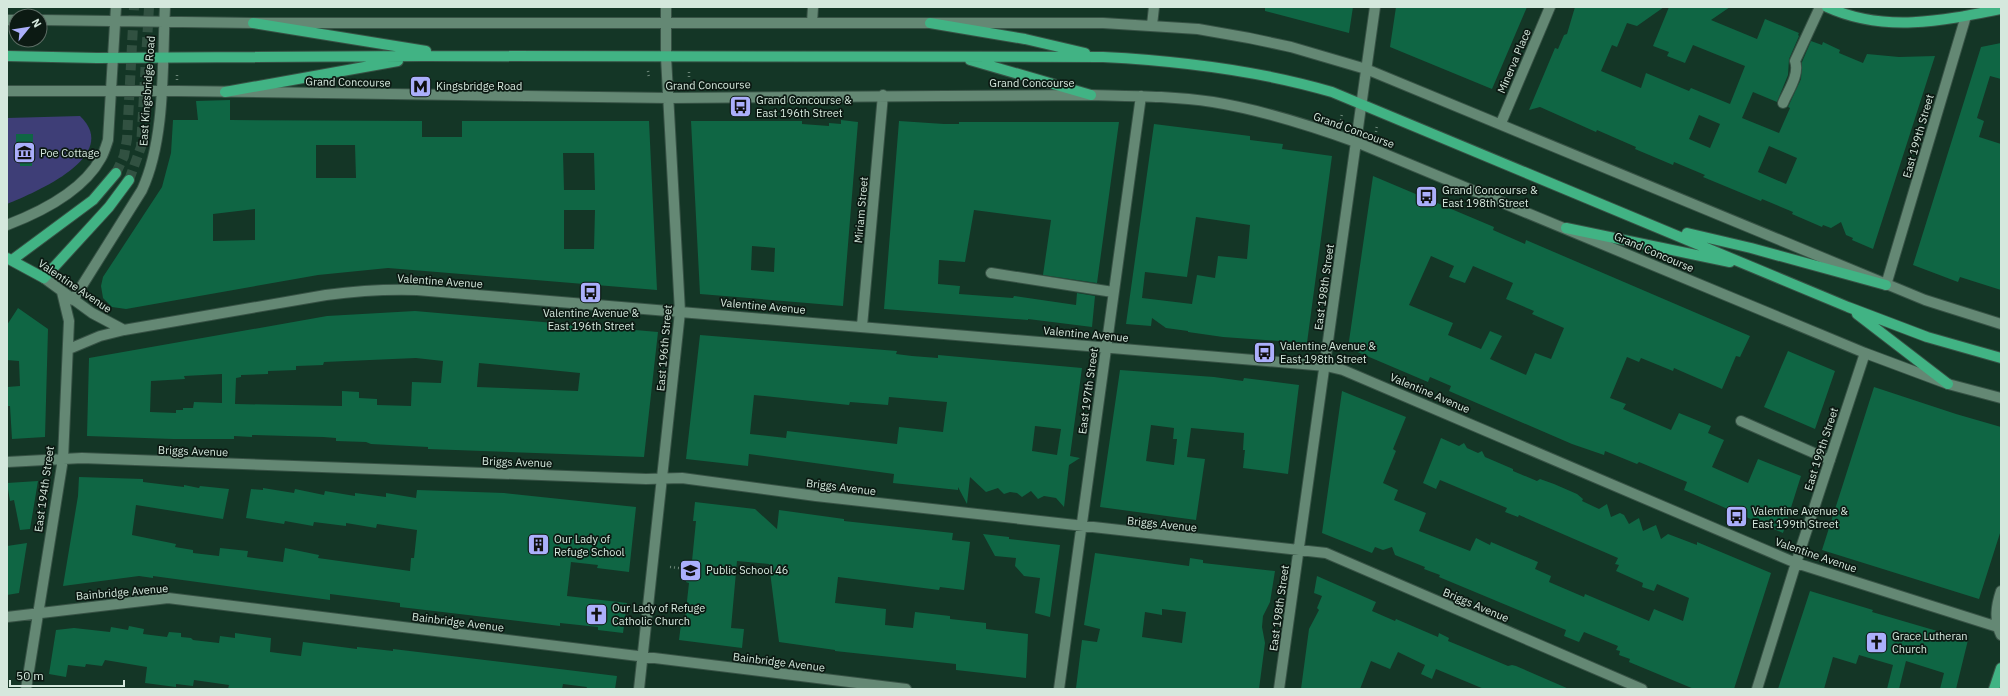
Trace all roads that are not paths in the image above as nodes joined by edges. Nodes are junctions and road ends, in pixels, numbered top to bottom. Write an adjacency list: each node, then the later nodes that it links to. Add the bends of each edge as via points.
1 (116, 7): 13 (street)
2 (165, 7): 14 (street, East Kingsbridge Road)
3 (666, 7): 16 (street, East 196th Street)
4 (813, 7): 17 (street)
5 (1154, 7): 19 (street)
6 (1375, 7): 28 (street, East 198th Street)
7 (1550, 7): 39 (street, Minerva Place)
8 (1820, 7): 37 (street, via 1795,61 1796,72)
9 (1827, 7): 11 (main road, via 1865,19 1888,22 1945,21)
10 (2001, 9): 11 (main road)
11 (1966, 16): 50 (street, East 199th Street)
12 (48, 20): 13 (street)
13 (115, 20): 14 (street); 26 (street)
14 (164, 21): 15 (street); 27 (street, East Kingsbridge Road)
15 (253, 23): 16 (street); 22 (main road)
16 (666, 23): 17 (street); 23 (street, East 196th Street)
17 (812, 23): 18 (street)
18 (930, 23): 19 (street); 25 (main road, via 1025,39)
19 (1152, 25): 28 (street, via 1198,29 1249,38 1291,47)
20 (7, 56): 26 (main road)
21 (425, 56): 22 (main road); 27 (main road); 32 (main road)
22 (455, 56): 23 (main road)
23 (666, 57): 24 (main road); 36 (street, East 196th Street)
24 (958, 57): 25 (main road); 34 (main road)
25 (1103, 57): 38 (main road, via 1191,63 1268,75 1332,92)
26 (113, 58): 27 (main road); 30 (street)
27 (162, 58): 31 (street, East Kingsbridge Road)
28 (1366, 69): 38 (street, East 198th Street); 39 (street)
29 (7, 91): 30 (street, Grand Concourse)
30 (111, 91): 31 (street, Grand Concourse); 43 (street, via 108,140 102,158 91,173 47,207)
31 (161, 91): 32 (street, Grand Concourse); 53 (street, East Kingsbridge Road, via 156,142 148,177)
32 (225, 92): 36 (street, Grand Concourse)
33 (883, 95): 34 (street, Grand Concourse); 36 (street, Grand Concourse); 57 (street, Miriam Street)
34 (1092, 95): 35 (street, Grand Concourse)
35 (1141, 96): 40 (street, Grand Concourse, via 1213,102 1251,109); 52 (street, East 197th Street)
36 (669, 98): 55 (street, East 196th Street)
37 (1783, 103)
38 (1361, 104): 40 (street, East 198th Street); 44 (main road)
39 (1501, 124): 50 (street)
40 (1356, 142): 45 (street, Grand Concourse); 63 (street, East 198th Street)
41 (116, 172): 46 (main road, via 93,200)
42 (129, 180): 49 (main road, via 95,224)
43 (7, 225)
44 (1660, 227): 47 (main road); 50 (main road, via 1752,248)
45 (1566, 228): 47 (main road); 61 (street, Grand Concourse)
46 (10, 259): 49 (main road, Valentine Avenue)
47 (1754, 267): 54 (main road)
48 (991, 273): 52 (street)
49 (44, 278): 51 (street, Valentine Avenue)
50 (1886, 285): 56 (street, via 1954,311)
51 (62, 292): 53 (street, Valentine Avenue); 60 (street, East 194th Street, via 69,321)
52 (1113, 292): 59 (street, East 197th Street)
53 (73, 300): 58 (street, Valentine Avenue, via 104,321)
54 (1848, 307): 62 (main road, via 1927,337); 64 (main road)
55 (680, 312): 57 (street, Valentine Avenue); 58 (street, Valentine Avenue, via 417,290 353,291); 70 (street, East 196th Street)
56 (2001, 324)
57 (862, 326): 59 (street, Valentine Avenue)
58 (124, 330): 60 (street, Valentine Avenue, via 100,336)
59 (1106, 348): 63 (street, Valentine Avenue); 71 (street, East 197th Street)
60 (69, 349): 67 (street, East 194th Street)
61 (1865, 353): 64 (street, Grand Concourse); 68 (street, East 199th Street)
62 (2001, 358)
63 (1326, 366): 72 (street, East 198th Street); 73 (street, Valentine Avenue, via 1343,370)
64 (1948, 384): 65 (street, Grand Concourse)
65 (2001, 398)
66 (1741, 421): 68 (street)
67 (63, 459): 69 (street, Briggs Avenue); 70 (street, Briggs Avenue); 75 (street, East 194th Street)
68 (1830, 460): 73 (street, East 199th Street)
69 (7, 462)
70 (662, 479): 71 (street, Briggs Avenue, via 682,478); 78 (street, East 196th Street)
71 (1081, 527): 72 (street, Briggs Avenue); 84 (street, East 197th Street)
72 (1298, 552): 85 (street, East 198th Street); 86 (street, Briggs Avenue, via 1326,553)
73 (1796, 563): 77 (street, Valentine Avenue); 87 (street, East 199th Street)
74 (2001, 591): 77 (street, via 1996,607)
75 (38, 612): 76 (street, Bainbridge Avenue); 78 (street, Bainbridge Avenue, via 168,598); 81 (street, East 194th Street)
76 (7, 617)
77 (2000, 630)
78 (643, 657): 80 (street, Bainbridge Avenue); 82 (street, East 196th Street)
79 (2001, 668): 88 (main road)
80 (838, 685): 83 (street, Bainbridge Avenue)
81 (26, 689)
82 (639, 689)
83 (906, 689)
84 (1059, 689)
85 (1279, 689)
86 (1642, 689)
87 (1757, 689)
88 (1994, 689)

